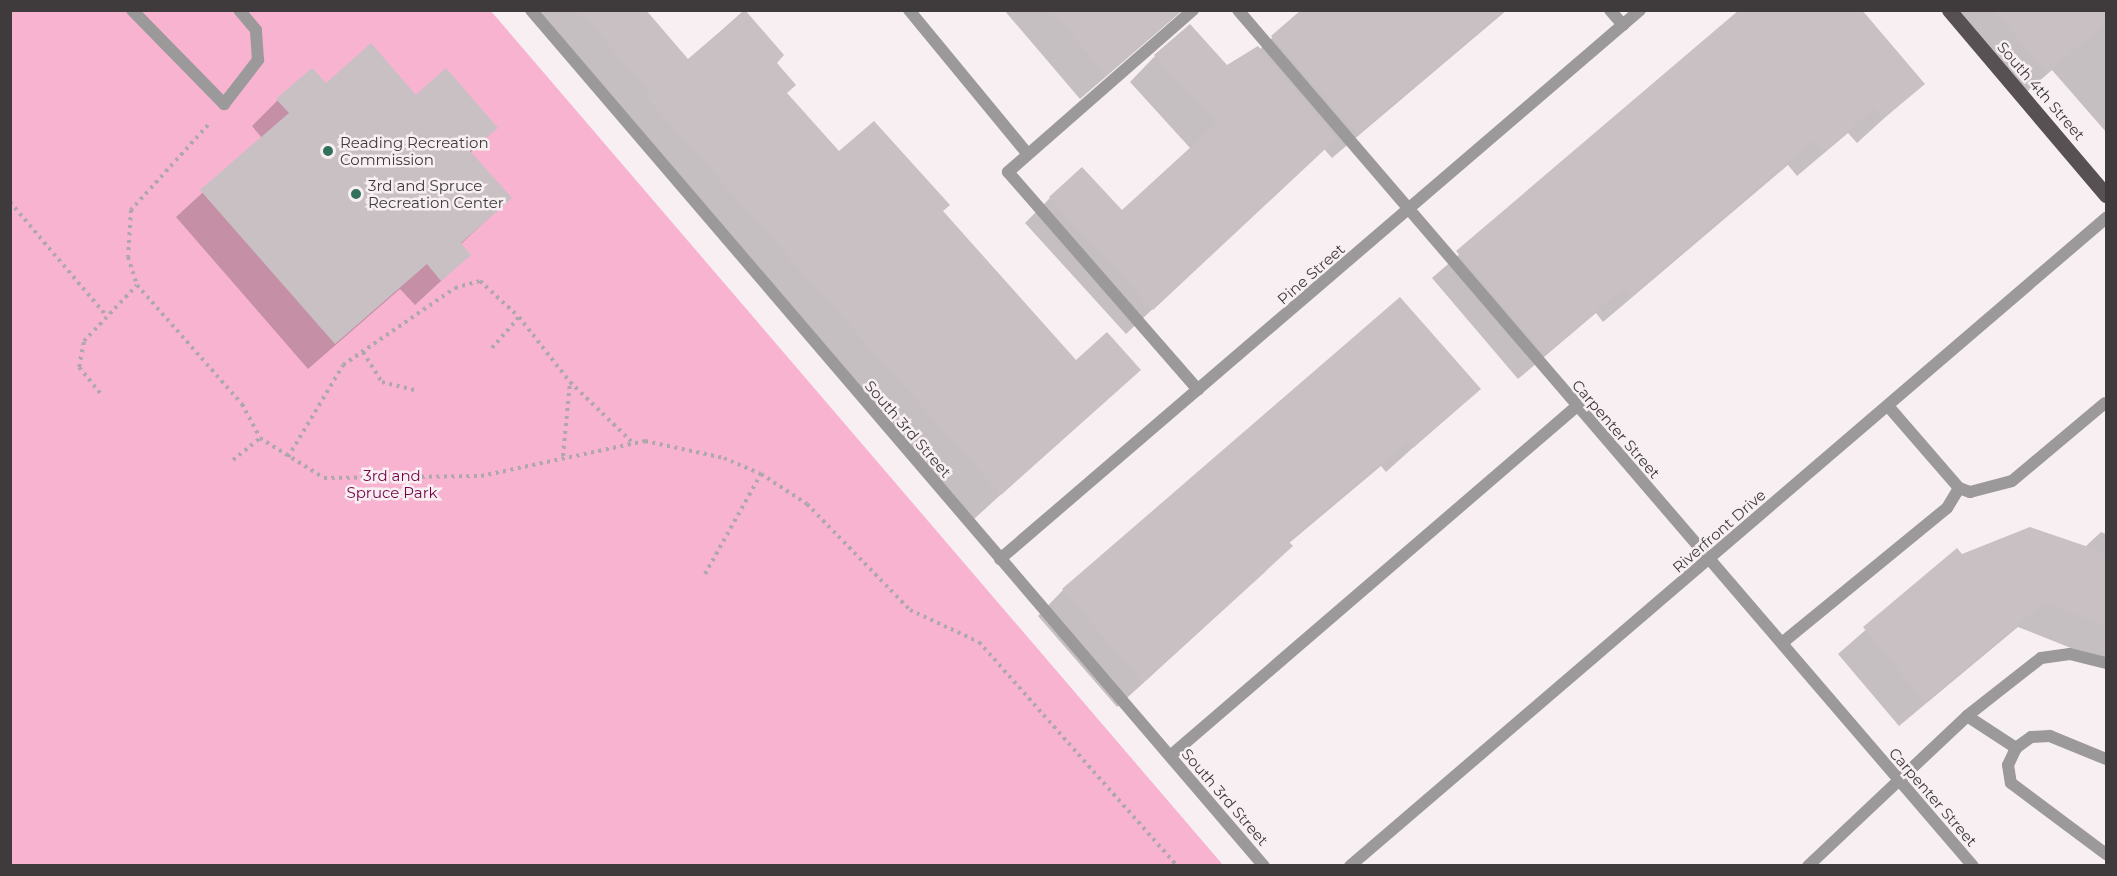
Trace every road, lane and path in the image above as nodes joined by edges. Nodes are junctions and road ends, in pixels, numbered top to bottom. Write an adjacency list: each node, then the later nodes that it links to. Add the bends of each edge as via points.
1 (132, 10): 11 (street)
2 (239, 10): 11 (street, via 256,30 258,60)
3 (531, 10): 36 (street, South 3rd Street)
4 (909, 10): 12 (street)
5 (1193, 10): 12 (street)
6 (1238, 10): 15 (street, Carpenter Street)
7 (1610, 10): 10 (street)
8 (1640, 10): 10 (street, Pine Street)
9 (1949, 10): 13 (main road, South 4th Street)
10 (1623, 25): 15 (street, Pine Street)
11 (224, 104): 17 (path, via 182,158 131,210 128,257)
12 (1028, 153): 24 (street, via 1008,171)
13 (2106, 195)
14 (10, 202): 18 (path)
15 (1408, 210): 24 (street, Pine Street); 27 (street, Carpenter Street)
16 (2106, 218): 28 (street, Riverfront Drive)
17 (137, 285): 18 (path); 29 (path, via 242,404)
18 (105, 314): 25 (path, via 84,341 79,367)
19 (519, 316): 20 (path); 21 (path, via 480,281 455,288); 22 (path)
20 (492, 348)
21 (363, 352): 23 (path, via 382,382); 32 (path, via 343,365)
22 (570, 382): 30 (path); 31 (path)
23 (414, 390)
24 (1198, 390): 36 (street, Pine Street)
25 (100, 393)
26 (2105, 404): 35 (street, via 2012,480 1993,490)
27 (1577, 406): 37 (street, Carpenter Street); 43 (street)
28 (1888, 406): 35 (street); 37 (street, Riverfront Drive)
29 (260, 438): 32 (path); 33 (path)
30 (634, 444): 31 (path); 34 (path, via 724,458)
31 (563, 456): 32 (path, via 480,476 436,480 324,478)
32 (288, 457)
33 (233, 459)
34 (760, 474): 38 (path); 47 (path, via 807,504 910,610 979,642)
35 (1959, 488): 39 (street, via 1947,508)
36 (1000, 559): 43 (street, South 3rd Street)
37 (1710, 560): 39 (street, Carpenter Street); 49 (street, Riverfront Drive)
38 (705, 574)
39 (1782, 644): 45 (street, Carpenter Street)
40 (2106, 663): 41 (street, via 2070,654 2041,658)
41 (1967, 717): 42 (street); 45 (street)
42 (2016, 748): 44 (street, via 2031,737 2050,736); 46 (street, via 2008,765 2011,783)
43 (1170, 756): 48 (street, South 3rd Street)
44 (2106, 759)
45 (1901, 783): 50 (street); 51 (street, Carpenter Street)
46 (2106, 854)
47 (1177, 866)
48 (1264, 866)
49 (1350, 866)
50 (1808, 866)
51 (1973, 866)

